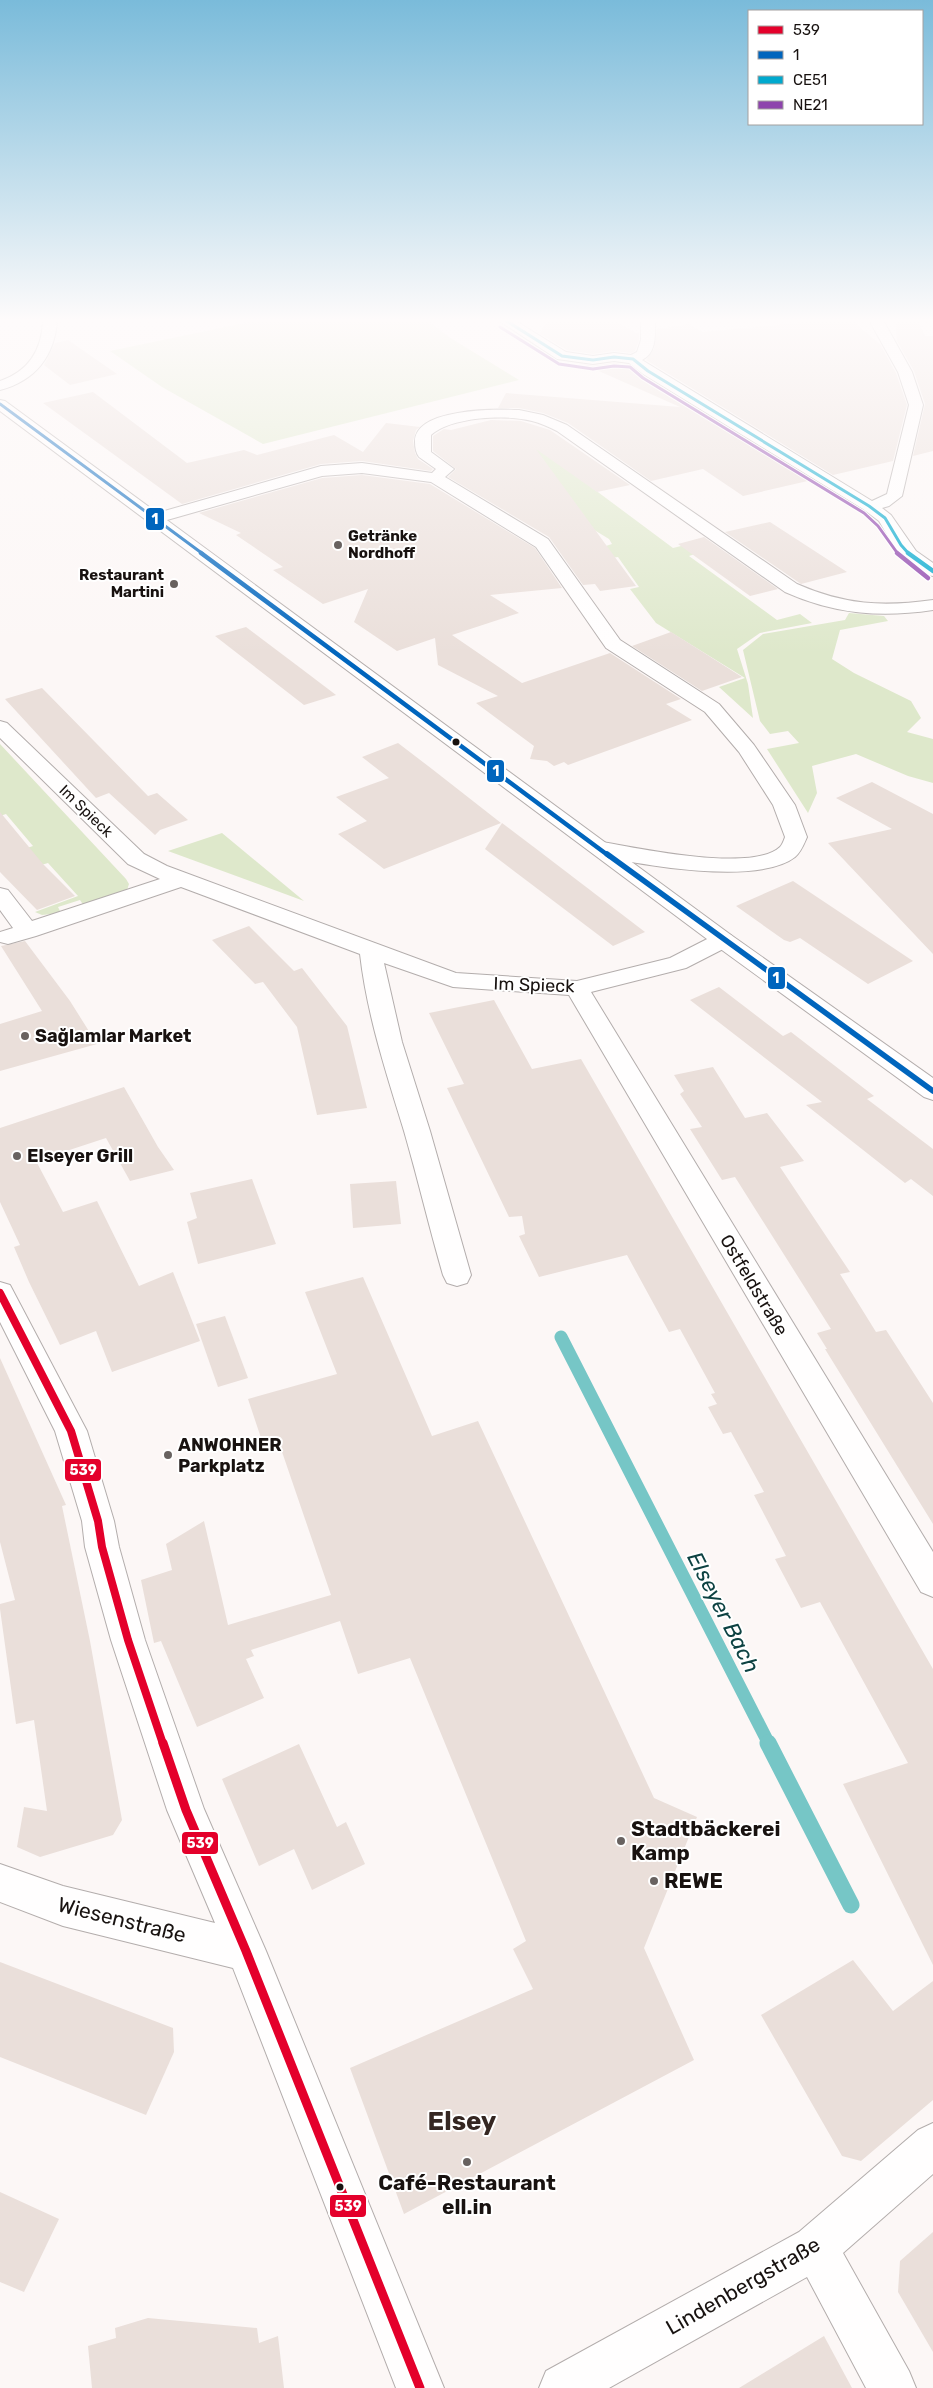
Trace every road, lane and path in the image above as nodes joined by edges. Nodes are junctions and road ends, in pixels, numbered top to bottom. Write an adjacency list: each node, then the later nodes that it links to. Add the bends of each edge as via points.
1 (37, 431): 8 (street)
2 (426, 431): 6 (street, via 422,442 424,454 446,469)
3 (567, 431): 10 (street, via 791,588 837,606 871,611 900,611)
4 (747, 431): 7 (street)
5 (910, 431): 7 (street, via 894,496)
6 (435, 478): 8 (street, via 362,468 321,471); 12 (street, via 542,543 613,644 712,708 747,749 784,805 796,837 787,853 760,863 722,866)
7 (869, 506): 9 (street, via 885,518 910,555)
8 (153, 519): 12 (street)
9 (933, 571)
10 (933, 604)
11 (0, 727): 13 (street, Im Spieck, via 136,859)
12 (602, 849): 15 (street)
13 (182, 879): 14 (street, via 18,934); 16 (street, Im Spieck)
14 (0, 895)
15 (723, 940): 17 (street, Im Spieck, via 678,963); 18 (street)
16 (371, 950): 17 (street, Im Spieck, via 453,980); 19 (street, via 384,1026)
17 (578, 988): 21 (street, Ostfeldstraße)
18 (933, 1092)
19 (457, 1275)
20 (0, 1293): 23 (street, via 71,1431 128,1640 155,1724 186,1810)
21 (933, 1582)
22 (0, 1883): 23 (street, Wiesenstraße, via 63,1906)
23 (246, 1951): 26 (street)
24 (933, 2145): 25 (street, Lindenbergstraße)
25 (815, 2248): 27 (street, Lindenbergstraße); 28 (street)
26 (420, 2388)
27 (563, 2388)
28 (892, 2388)

